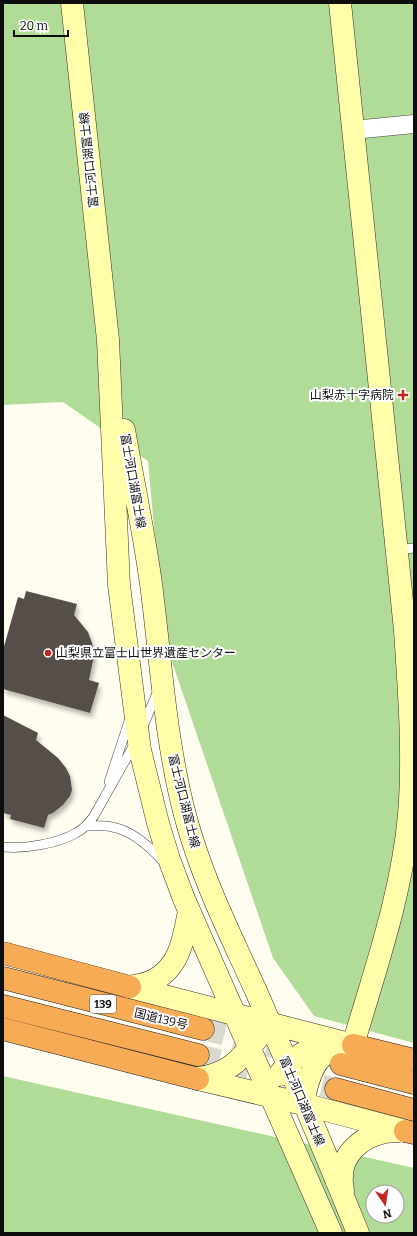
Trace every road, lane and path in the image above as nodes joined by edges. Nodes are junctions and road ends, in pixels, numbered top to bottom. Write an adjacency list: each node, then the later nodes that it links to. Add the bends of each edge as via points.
1 (72, 3): 5 (main road, 富士河口湖富士線)
2 (340, 3): 4 (main road)
3 (414, 124): 4 (street)
4 (353, 130): 6 (main road)
5 (108, 340): 7 (main road, 富士河口湖富士線, via 151,583); 8 (main road, 富士河口湖富士線, via 119,585)
6 (405, 549): 9 (main road, via 405,630)
7 (162, 680): 10 (lane); 21 (main road, 富士河口湖富士線, via 176,780 185,816 210,887)
8 (134, 704): 10 (main road, 富士河口湖富士線); 11 (lane)
9 (413, 731): 24 (main road, via 409,815 403,859 391,916)
10 (138, 736): 11 (lane); 14 (main road, 富士河口湖富士線, via 150,793)
11 (101, 804): 12 (lane)
12 (86, 826): 13 (lane, via 76,834 61,840 35,846); 14 (lane, via 112,827 134,836 156,853)
13 (3, 847)
14 (174, 872): 15 (main road, 富士河口湖富士線)
15 (189, 911): 18 (main road, via 183,942 166,972 153,981); 20 (main road, 富士河口湖富士線)
16 (6, 952): 18 (highway)
17 (3, 978): 23 (highway, 国道139号 / 139)
18 (130, 987): 20 (main road)
19 (3, 1006): 26 (highway, 139)
20 (234, 1015): 21 (main road); 25 (main road, 富士河口湖富士線)
21 (270, 1024): 24 (main road); 25 (main road); 29 (main road, 富士河口湖富士線)
22 (3, 1029): 30 (highway)
23 (204, 1029)
24 (353, 1045): 27 (highway); 29 (main road, via 323,1045 307,1050); 34 (main road, via 343,1046 326,1054 315,1065)
25 (249, 1049): 30 (main road, via 229,1068 218,1074); 33 (main road, 富士河口湖富士線)
26 (198, 1055)
27 (414, 1060)
28 (341, 1064): 31 (highway)
29 (287, 1065): 33 (main road, via 275,1081); 34 (main road, 富士河口湖富士線)
30 (198, 1078): 33 (main road)
31 (414, 1083)
32 (336, 1089): 35 (highway)
33 (270, 1097): 34 (main road); 38 (main road, 富士河口湖富士線)
34 (303, 1104): 36 (main road); 37 (main road, 富士河口湖富士線)
35 (414, 1110)
36 (409, 1132): 37 (main road, via 380,1133 361,1141 351,1150 345,1161 342,1176)
37 (344, 1197): 39 (main road, 富士河口湖富士線)
38 (331, 1233)
39 (358, 1233)

